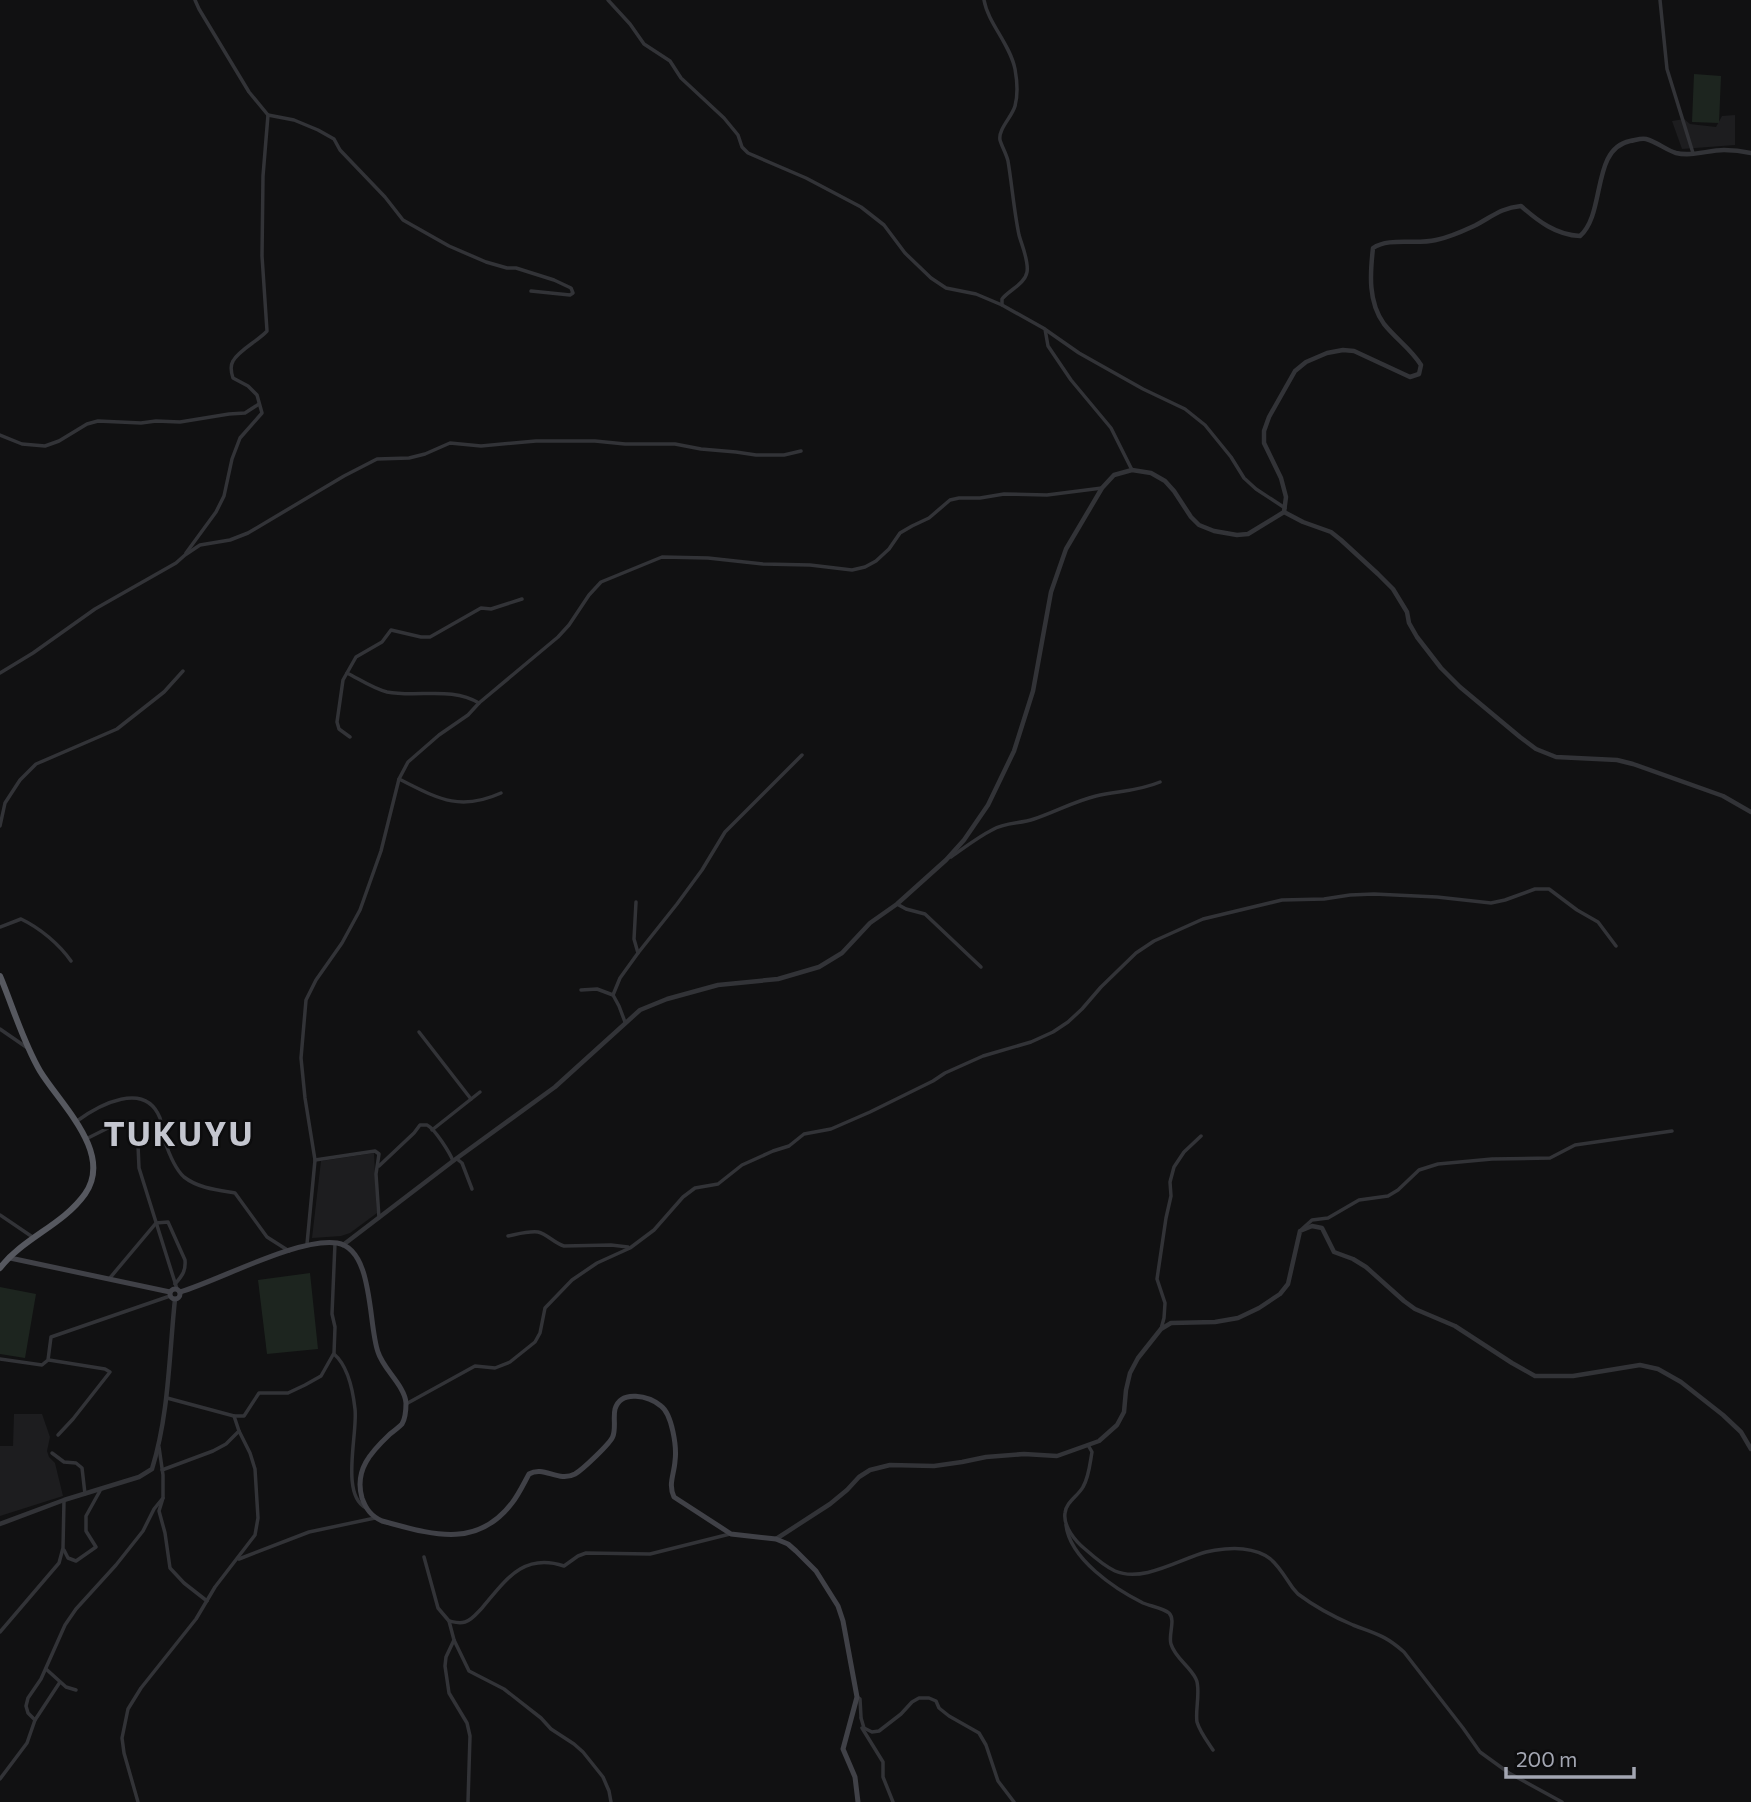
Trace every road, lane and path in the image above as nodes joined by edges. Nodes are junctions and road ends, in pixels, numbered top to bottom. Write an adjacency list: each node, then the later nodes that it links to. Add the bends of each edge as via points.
1 (195, 0): 5 (street)
2 (608, 0): 9 (street, via 644,44 670,61 681,78 724,118 748,153 861,207 946,288)
3 (984, 0): 9 (street, via 1015,68 1016,103 1000,140 1027,272 1024,281 1002,299)
4 (1660, 0): 6 (street, via 1667,69)
5 (268, 116): 8 (street, via 294,120 334,139 403,220 485,262 554,280 573,293); 11 (street, via 262,256 267,331 239,354 231,368 233,377 257,395)
6 (1693, 153): 7 (street, via 1723,149); 16 (street, via 1676,153 1644,138 1613,150 1594,213 1580,236 1538,222 1521,206 1492,214 1453,236 1373,248 1376,310 1413,353 1421,365 1419,374 1410,377 1343,350 1306,362 1295,371 1264,431 1264,443 1286,497)
7 (1751, 153)
8 (531, 291)
9 (1002, 305): 10 (street)
10 (1045, 329): 14 (street, via 1048,346 1111,428); 16 (street, via 1079,354 1185,409 1205,425 1244,478)
11 (259, 404): 12 (street, via 245,413 180,422 97,421 45,446 22,444); 17 (street, via 262,413 240,438 224,496)
12 (0, 435)
13 (801, 451): 17 (street, via 756,456 675,444 450,443 409,458 377,459 248,533 200,545)
14 (1132, 470): 15 (street, via 1114,475); 16 (street, via 1165,481 1191,517 1214,531 1248,534)
15 (1102, 488): 22 (street, via 950,500 900,533 876,561 852,570 662,557 601,582 558,637); 30 (street, via 1066,549 1051,592 1033,691 1014,751 988,805)
16 (1284, 510): 28 (street, via 1331,533 1378,573 1393,589 1417,637 1441,668 1536,749 1556,757 1633,764 1723,796)
17 (184, 555): 20 (street)
18 (522, 599): 21 (street, via 481,608 430,637 391,630 382,642 356,657)
19 (183, 671): 29 (street, via 117,729 36,764 5,803)
20 (0, 673)
21 (347, 673): 22 (street, via 384,692 454,693); 23 (street, via 337,722)
22 (479, 703): 25 (street, via 408,762)
23 (350, 737)
24 (802, 755): 35 (street, via 725,832 702,870)
25 (399, 779): 27 (street, via 454,803); 52 (street, via 381,851 359,910 306,1000 301,1058)
26 (1160, 782): 30 (street, via 1002,825)
27 (501, 793)
28 (1751, 812)
29 (0, 826)
30 (946, 860): 32 (street)
31 (636, 902): 35 (street)
32 (897, 904): 37 (street, via 925,914); 41 (street, via 870,923 842,953 819,967 667,999 640,1010)
33 (0, 927): 36 (street, via 20,919)
34 (1615, 946): 65 (street, via 1598,922 1549,889 1491,903 1374,894 1282,900 1203,919 1136,953 1083,1009 1053,1031 974,1060 831,1129 804,1135 742,1165 718,1184 695,1188)
35 (638, 953): 40 (street)
36 (71, 961)
37 (981, 967)
38 (0, 976): 44 (highway)
39 (581, 990): 40 (street)
40 (613, 995): 41 (street)
41 (626, 1024): 53 (street, via 555,1087)
42 (0, 1029): 44 (street)
43 (419, 1032): 46 (street)
44 (30, 1050): 47 (highway)
45 (480, 1092): 46 (street)
46 (471, 1099): 48 (street)
47 (75, 1122): 51 (highway); 66 (street, via 99,1106 131,1097 152,1105 183,1176 210,1189 235,1193 267,1237)
48 (432, 1130): 53 (street); 54 (street, via 420,1125)
49 (1672, 1130): 59 (street, via 1574,1145 1550,1158 1438,1164 1419,1170 1388,1196 1359,1200 1328,1218 1312,1220)
50 (1201, 1136): 72 (street, via 1184,1152 1170,1182 1157,1279 1165,1303)
51 (86, 1139): 58 (street, via 118,1123 129,1123); 61 (highway, via 94,1166 87,1192)
52 (315, 1160): 54 (street, via 375,1151 379,1154); 64 (street)
53 (455, 1160): 55 (street, via 461,1163); 57 (street)
54 (377, 1167): 57 (street)
55 (472, 1189)
56 (0, 1215): 61 (street)
57 (379, 1218): 63 (street)
58 (156, 1223): 69 (street); 70 (street); 70 (street, via 169,1223 185,1260)
59 (1300, 1231): 72 (street, via 1288,1284 1280,1294 1238,1318 1171,1323); 83 (street, via 1322,1228 1334,1252 1366,1267 1410,1305 1455,1326 1535,1376 1573,1376 1640,1365 1658,1369 1723,1415)
60 (508, 1236): 65 (street, via 540,1232 564,1246)
61 (34, 1238): 67 (highway)
62 (335, 1243): 63 (main road); 64 (main road); 73 (street)
63 (343, 1245): 77 (main road, via 361,1263 377,1352 405,1395)
64 (307, 1246): 66 (main road)
65 (630, 1248): 77 (street, via 572,1280 545,1308 535,1342 510,1362 495,1368 475,1366)
66 (289, 1251): 70 (main road)
67 (10, 1258): 68 (highway); 69 (main road)
68 (0, 1268)
69 (109, 1279): 71 (main road)
70 (177, 1288): 71 (main road)
71 (172, 1296): 75 (street, via 51,1337); 76 (street)
72 (1161, 1329): 81 (street, via 1130,1373 1125,1412 1118,1425)
73 (334, 1353): 78 (street, via 321,1376 288,1393 259,1393 244,1416); 90 (street, via 342,1360 356,1410 352,1475 355,1496)
74 (0, 1359): 75 (street, via 42,1365)
75 (48, 1360): 80 (street, via 110,1372)
76 (167, 1398): 78 (street); 82 (street)
77 (406, 1404): 90 (main road, via 403,1423 374,1449 360,1474)
78 (234, 1416): 79 (street)
79 (239, 1431): 85 (street, via 226,1444); 98 (street, via 255,1469 258,1518 255,1535)
80 (58, 1435)
81 (1088, 1446): 92 (street, via 1092,1452 1087,1476 1068,1506); 95 (street, via 1056,1456 1024,1454 870,1470 830,1504)
82 (159, 1447): 85 (street); 86 (street, via 152,1469)
83 (1751, 1449)
84 (52, 1453): 87 (street, via 82,1468)
85 (162, 1470): 88 (street)
86 (101, 1489): 87 (street); 96 (street, via 86,1516 86,1531 96,1547 76,1561 68,1558)
87 (85, 1494): 89 (street)
88 (163, 1498): 99 (street, via 159,1511 170,1568); 103 (street, via 143,1531 65,1625)
89 (64, 1500): 93 (street); 96 (street)
90 (366, 1508): 91 (main road)
91 (375, 1518): 94 (main road, via 432,1534 460,1534 493,1523 513,1502 529,1474 539,1471 559,1477 576,1473 613,1435 617,1405 624,1397 634,1396 659,1404 670,1416 676,1453 670,1482 674,1497); 98 (street, via 309,1532)
92 (1066, 1523): 109 (street, via 1071,1544 1099,1573 1124,1593 1169,1613 1171,1646 1197,1680 1197,1719); 117 (street, via 1076,1542 1097,1560 1130,1574 1207,1552 1240,1549 1270,1557 1296,1592 1326,1612 1380,1634 1404,1652 1480,1752)
93 (0, 1524)
94 (731, 1534): 95 (main road); 100 (street, via 650,1554 586,1553 564,1566 524,1566 512,1573 471,1619)
95 (776, 1539): 106 (main road, via 796,1550 838,1606)
96 (63, 1548): 101 (street, via 59,1563)
97 (424, 1557): 100 (street, via 438,1608)
98 (237, 1560): 99 (street)
99 (207, 1601): 111 (street, via 128,1709 122,1738)
100 (449, 1621): 102 (street)
101 (0, 1632)
102 (454, 1640): 112 (street, via 445,1666 449,1693 470,1736); 113 (street, via 469,1671 504,1689 583,1752 603,1777)
103 (46, 1669): 104 (street); 108 (street, via 26,1706)
104 (60, 1682): 105 (street); 108 (street)
105 (76, 1690)
106 (858, 1697): 107 (street); 114 (main road, via 843,1749 855,1777)
107 (861, 1718): 115 (street, via 861,1727 883,1762 883,1777); 116 (street, via 864,1728 879,1731 919,1698 936,1701 949,1716 979,1733 998,1782)
108 (35, 1720): 110 (street, via 27,1743)
109 (1213, 1750)
110 (0, 1779)
111 (138, 1802)
112 (468, 1802)
113 (611, 1802)
114 (858, 1802)
115 (894, 1802)
116 (1014, 1802)
117 (1562, 1802)

